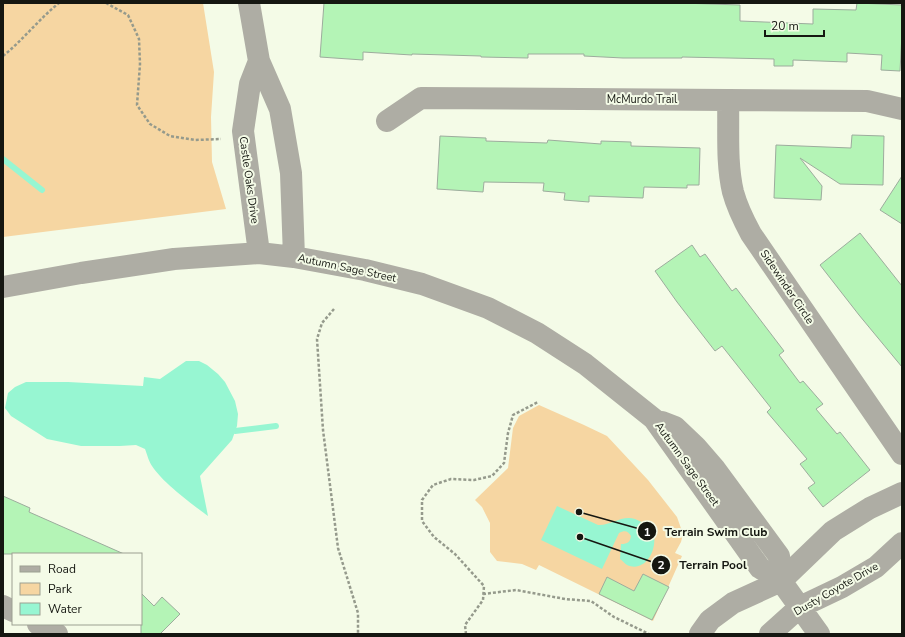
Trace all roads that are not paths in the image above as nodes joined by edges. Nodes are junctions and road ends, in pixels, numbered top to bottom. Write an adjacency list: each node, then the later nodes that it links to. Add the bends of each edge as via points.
1 (249, 3): 2 (street)
2 (259, 61): 6 (street, Castle Oaks Drive, via 250,84 243,132); 7 (street, via 280,109 291,173)
3 (728, 100): 4 (street, McMurdo Trail, via 867,101); 5 (street, McMurdo Trail, via 421,98); 9 (street, Sidewinder Circle, via 729,167 733,192 741,215 751,234)
4 (902, 109)
5 (387, 121)
6 (259, 254): 7 (street, Autumn Sage Street); 8 (street, Autumn Sage Street, via 166,260)
7 (294, 257): 12 (street, Autumn Sage Street, via 422,284 488,308 543,337 585,364 654,419 760,568)
8 (3, 287)
9 (902, 454)
10 (902, 493): 12 (street, via 870,508 833,531)
11 (902, 543): 14 (street, Dusty Coyote Drive, via 876,567)
12 (781, 581): 14 (street, Autumn Sage Street); 18 (street, via 733,603 710,620)
13 (3, 606): 15 (street)
14 (800, 607): 19 (street, Dusty Coyote Drive); 20 (street, Autumn Sage Street)
15 (12, 610)
16 (40, 625): 17 (street)
17 (57, 634)
18 (700, 634)
19 (770, 634)
20 (819, 634)

